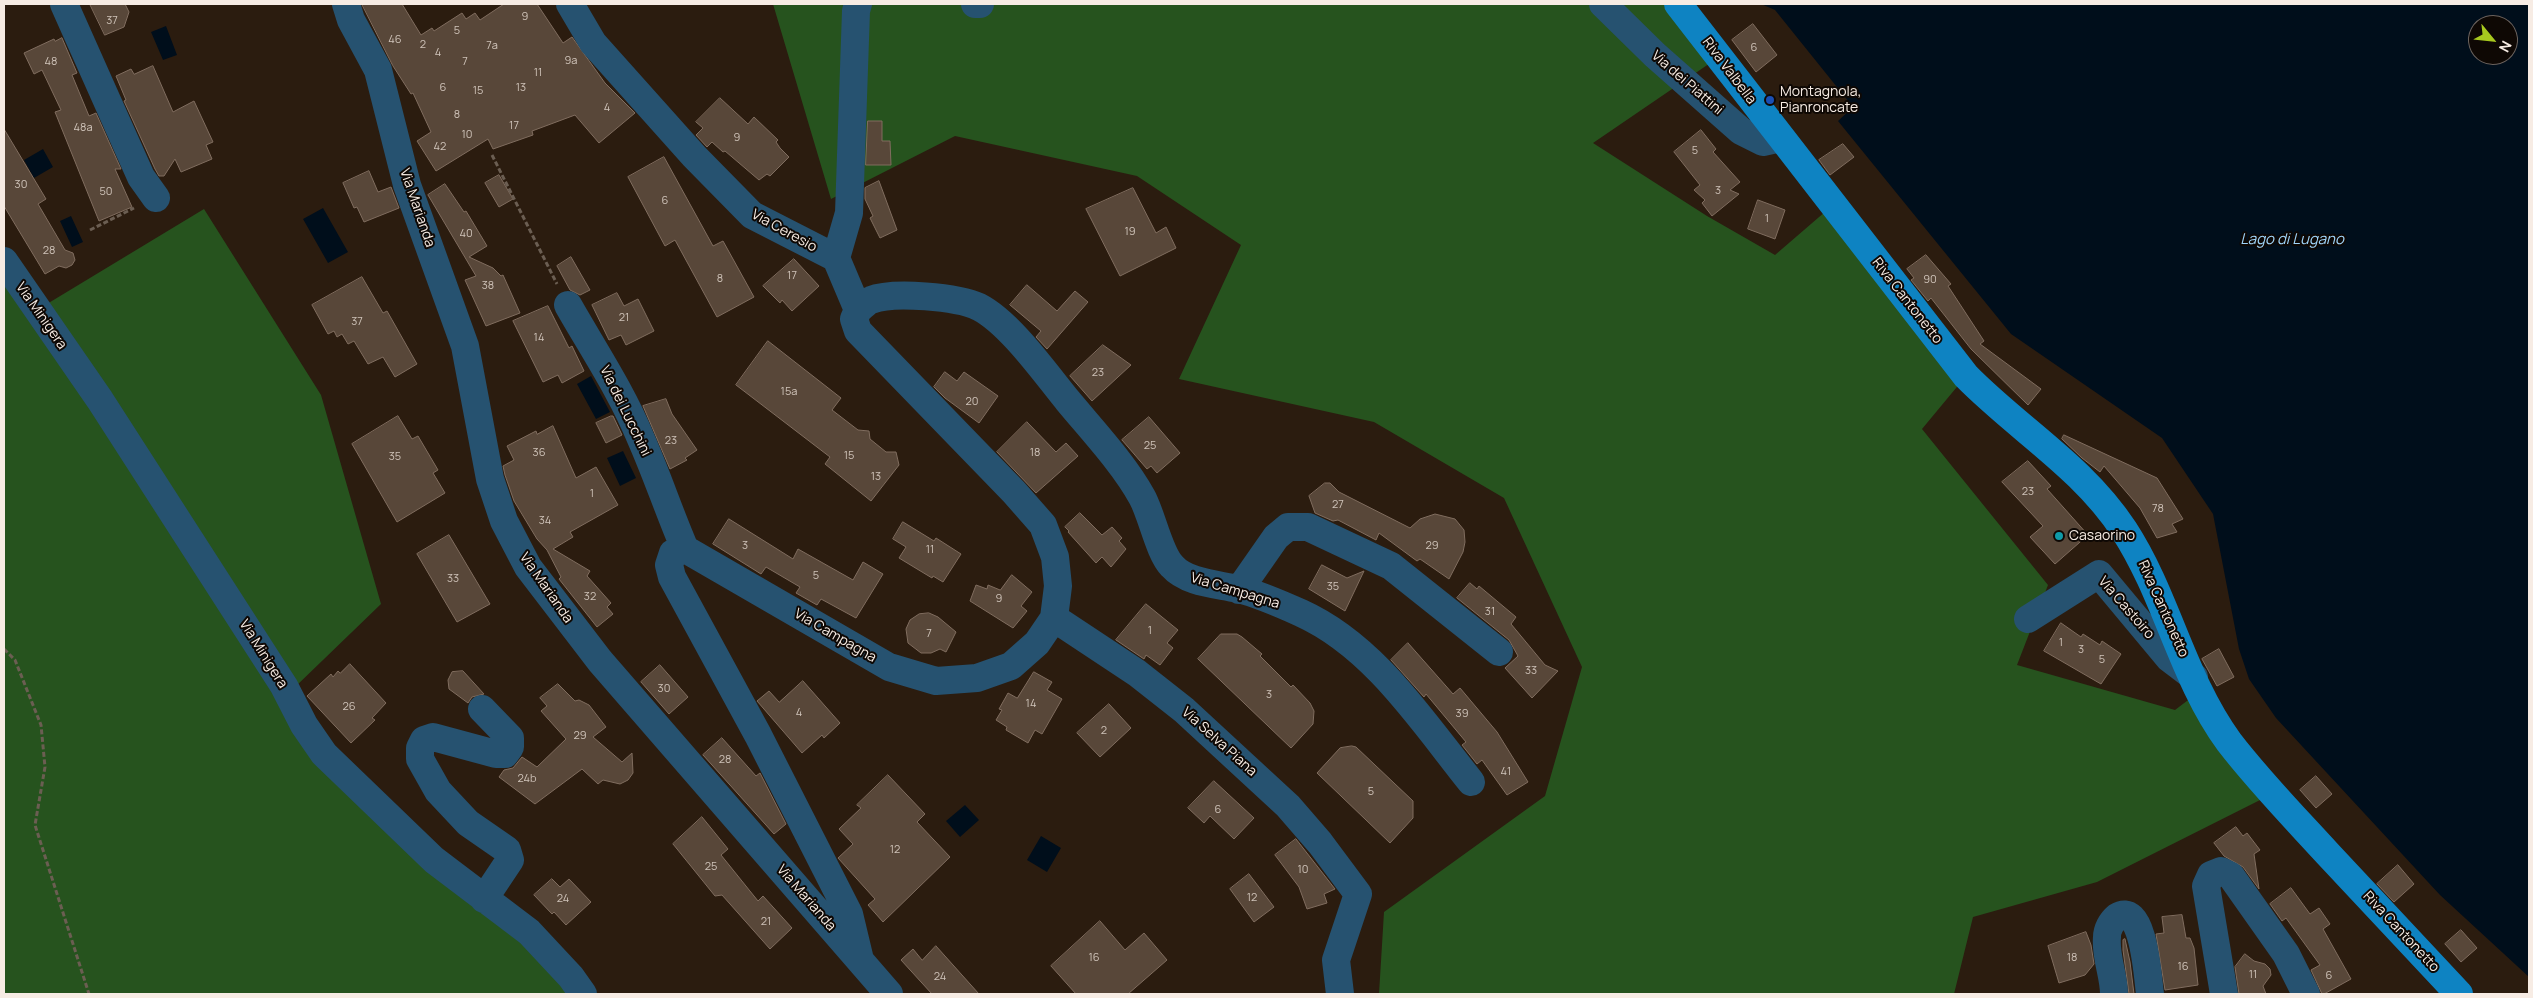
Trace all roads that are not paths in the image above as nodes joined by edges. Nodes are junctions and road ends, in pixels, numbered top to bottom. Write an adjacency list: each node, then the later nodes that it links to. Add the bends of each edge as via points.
1 (64, 4): 10 (street, via 142,177)
2 (570, 4): 11 (street, Via Ceresio, via 592,43 752,216)
3 (858, 4): 11 (street, Via Ceresio, via 849,213)
4 (975, 4): 5 (street)
5 (980, 4)
6 (1603, 4): 9 (street, Via dei Piattini, via 1655,55 1742,131 1764,142)
7 (1678, 4): 9 (main road, Riva Valbella)
8 (343, 9): 24 (street, Via Marianda, via 378,70 407,185 465,346 490,480 504,521 528,566 600,661)
9 (1781, 138): 20 (main road, Riva Cantonetto, via 1966,376 2006,415 2072,468 2107,506 2136,549)
10 (155, 196)
11 (836, 258): 14 (street, Via Campagna)
12 (4, 261): 23 (street, Via Minigera, via 100,400 284,686 304,725 324,754 434,860)
13 (568, 305): 15 (street, Via dei Lucchini, via 621,396)
14 (858, 310): 16 (street, Via Campagna, via 871,300 900,296 932,297 978,307 995,319 1104,444 1142,497 1170,565 1181,574); 17 (street, Via Campagna, via 854,319 858,331 1043,525 1055,557 1058,586)
15 (685, 548): 17 (street, Via Campagna, via 889,667 936,681 977,678 1011,666 1037,643); 24 (street, via 673,553 669,565 672,577 844,905)
16 (1239, 590): 19 (street, via 1276,537 1288,527 1308,527 1391,566); 22 (street, Via Campagna, via 1302,613 1347,640 1390,681)
17 (1054, 618): 27 (street, Via Selva Piana, via 1137,673 1184,710 1288,806 1320,843 1358,894 1336,960)
18 (2028, 619): 20 (street, Via Castoiro, via 2098,574 2169,658)
19 (1500, 652)
20 (2194, 676): 32 (main road, Riva Cantonetto, via 2229,741 2272,794)
21 (482, 710): 23 (street, via 510,738 510,747 505,754 433,737 424,740 420,759 438,790 468,823 507,850 510,860)
22 (1472, 782)
23 (484, 898): 25 (street, Via Minigera, via 528,932 572,977)
24 (860, 960): 26 (street, Via Marianda)
25 (583, 994)
26 (890, 994)
27 (1340, 994)
28 (2114, 994): 29 (street, via 2107,936 2112,921 2125,915 2138,926)
29 (2150, 994)
30 (2224, 994): 31 (street, via 2206,886 2211,875 2221,871 2231,876 2286,954)
31 (2306, 994)
32 (2459, 994)

